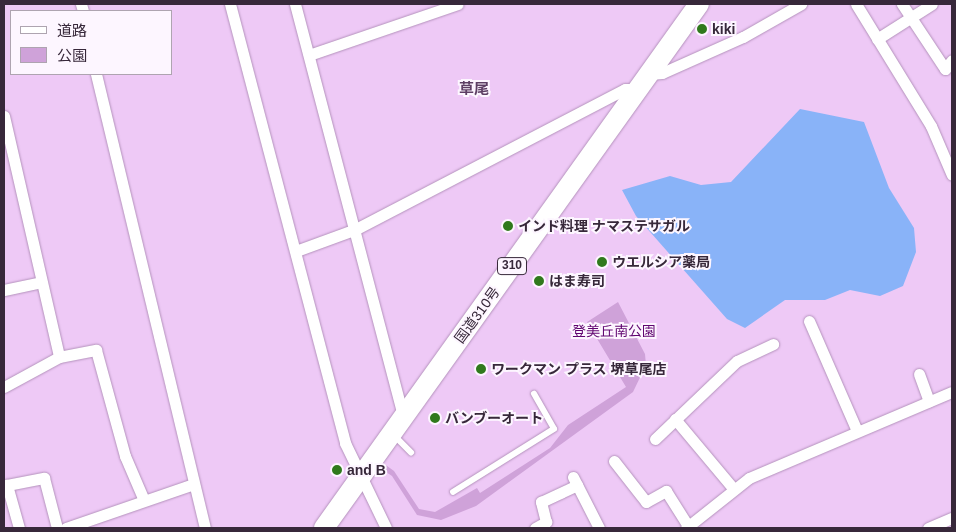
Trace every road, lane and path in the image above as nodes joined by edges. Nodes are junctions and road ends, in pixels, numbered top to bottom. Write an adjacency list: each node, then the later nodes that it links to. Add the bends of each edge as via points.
1 (230, 4): 19 (street)
2 (295, 4): 11 (street)
3 (458, 4): 11 (street)
4 (699, 4): 14 (highway, 国道310号 / 310)
5 (801, 4): 14 (street, via 744,37)
6 (856, 4): 10 (street)
7 (902, 4): 9 (street)
8 (932, 4): 9 (street)
9 (912, 18): 10 (street); 12 (street, via 945,69)
10 (877, 39): 17 (street, via 931,126)
11 (309, 56): 18 (street)
12 (952, 60)
13 (96, 75): 37 (street)
14 (644, 82): 18 (street); 31 (highway, 国道310号 / 310)
15 (4, 116): 16 (street)
16 (8, 155): 20 (street)
17 (952, 176)
18 (356, 229): 19 (street); 31 (street)
19 (296, 251): 36 (street, via 337,415)
20 (41, 282): 21 (street); 24 (street)
21 (4, 290)
22 (809, 321): 32 (street)
23 (773, 344): 30 (street, via 737,361)
24 (58, 357): 26 (street); 40 (street, via 96,350 125,456)
25 (918, 374): 29 (street)
26 (4, 387)
27 (952, 392): 29 (street)
28 (534, 394): 39 (lane, via 554,429)
29 (929, 401): 32 (street)
30 (675, 419): 33 (street); 38 (street)
31 (398, 425): 34 (lane); 36 (highway, 国道310号 / 310)
32 (856, 431): 38 (street)
33 (655, 439)
34 (411, 452)
35 (614, 461): 42 (street, via 646,502 666,491)
36 (360, 477): 47 (highway, 国道310号 / 310); 48 (street)
37 (194, 484): 40 (street); 46 (street)
38 (732, 488): 42 (street)
39 (453, 492)
40 (144, 498): 45 (street)
41 (952, 518): 51 (street)
42 (687, 527)
43 (19, 528): 44 (street, via 8,486 44,478)
44 (57, 528)
45 (66, 528)
46 (205, 528)
47 (324, 528)
48 (386, 528)
49 (535, 528): 50 (street, via 546,522 541,502 575,481)
50 (599, 528)
51 (928, 528)

